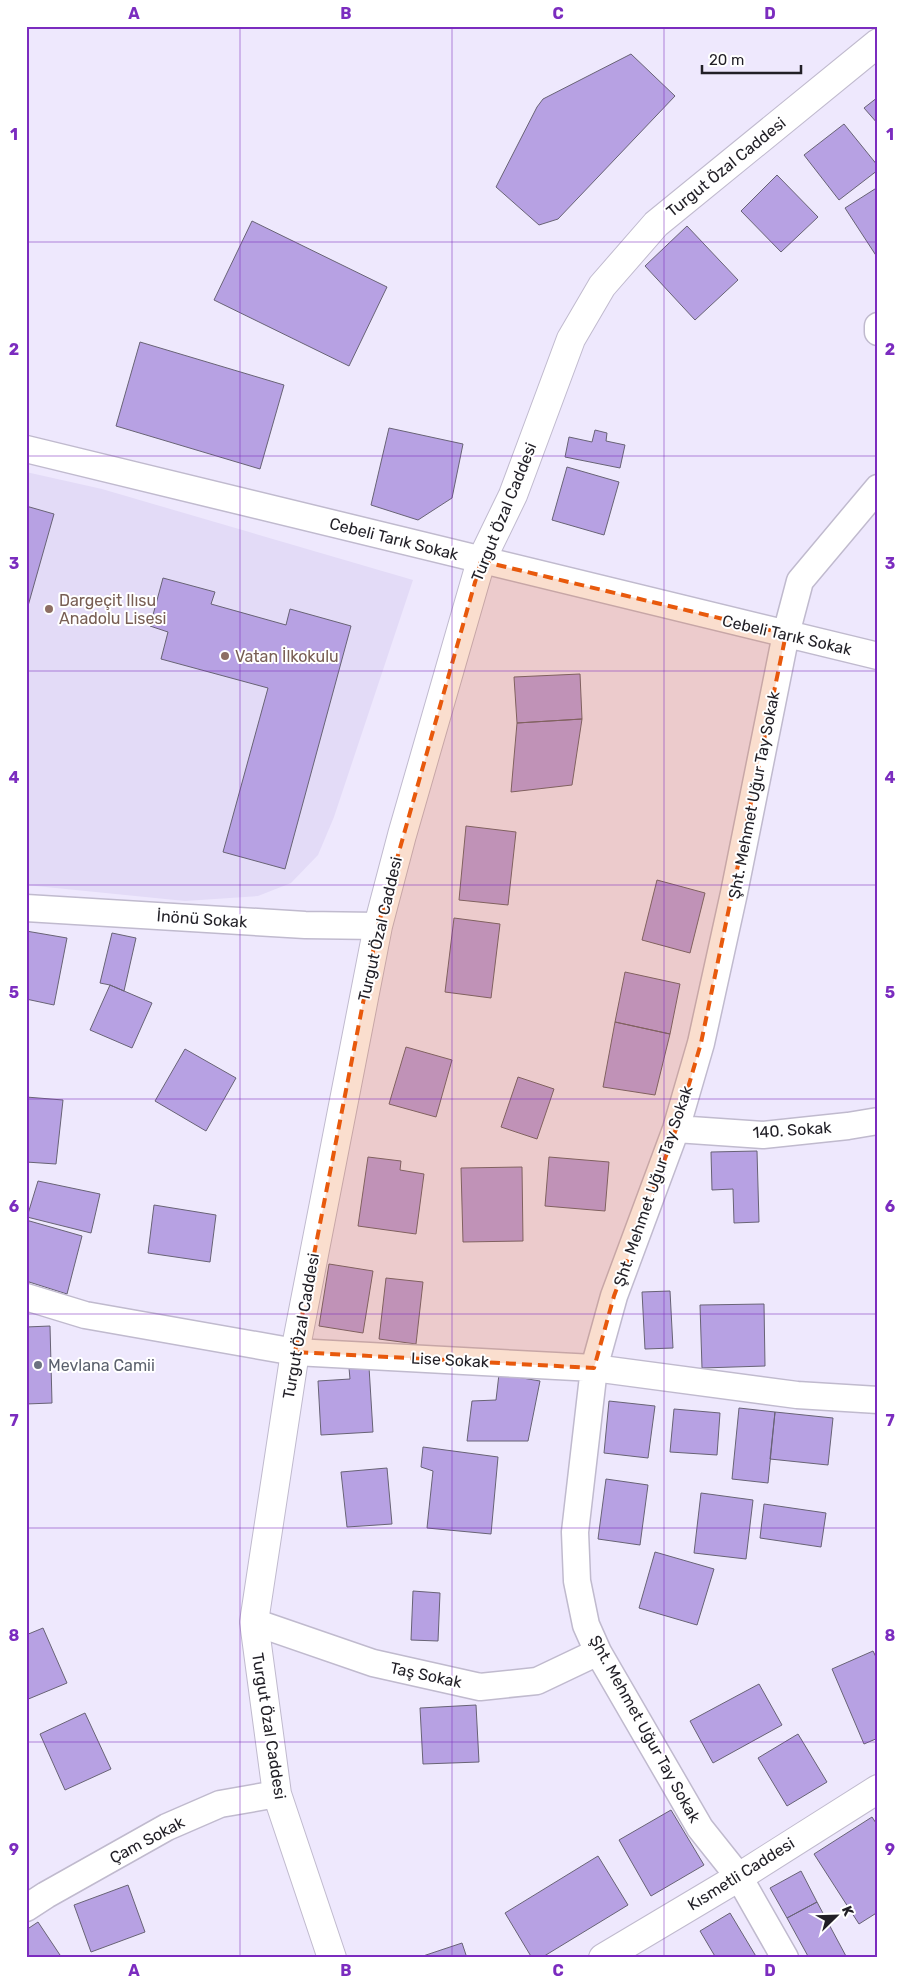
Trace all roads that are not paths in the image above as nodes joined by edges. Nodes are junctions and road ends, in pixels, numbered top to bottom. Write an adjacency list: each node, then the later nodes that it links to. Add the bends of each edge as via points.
1 (878, 43): 6 (street, Turgut Özal Caddesi, via 656,224 602,286 571,339 513,495)
2 (878, 326): 3 (street)
3 (878, 332)
4 (26, 449): 6 (street, Cebeli Tarık Sokak)
5 (878, 488): 7 (street, Şht. Mehmet Uğur Tay Sokak, via 800,580)
6 (480, 561): 7 (street, Cebeli Tarık Sokak); 10 (street, Turgut Özal Caddesi)
7 (786, 634): 8 (street, Cebeli Tarık Sokak); 12 (street, Şht. Mehmet Uğur Tay Sokak, via 701,1043)
8 (878, 656)
9 (26, 908): 10 (street, İnönü Sokak, via 305,925)
10 (378, 926): 14 (street, Turgut Özal Caddesi)
11 (878, 1121): 12 (street, 140. Sokak, via 763,1135)
12 (676, 1129): 15 (street, Şht. Mehmet Uğur Tay Sokak, via 614,1296)
13 (26, 1297): 14 (street, Lise Sokak, via 85,1315)
14 (295, 1352): 15 (street, Lise Sokak); 17 (street, Turgut Özal Caddesi)
15 (594, 1368): 16 (street, Lise Sokak, via 797,1395); 18 (street, Şht. Mehmet Uğur Tay Sokak, via 575,1532 577,1581 586,1625)
16 (878, 1400)
17 (254, 1622): 18 (street, Taş Sokak, via 373,1663 480,1687 537,1681); 20 (street, Turgut Özal Caddesi)
18 (598, 1652): 21 (street, Şht. Mehmet Uğur Tay Sokak, via 700,1828)
19 (878, 1789): 21 (street, Kısmetli Caddesi)
20 (277, 1794): 22 (street, Çam Sokak, via 220,1804 167,1827); 23 (street, Turgut Özal Caddesi)
21 (739, 1877): 24 (street, Kısmetli Caddesi); 25 (street, Şht. Mehmet Uğur Tay Sokak)
22 (26, 1908)
23 (332, 1958)
24 (603, 1958)
25 (785, 1958)

